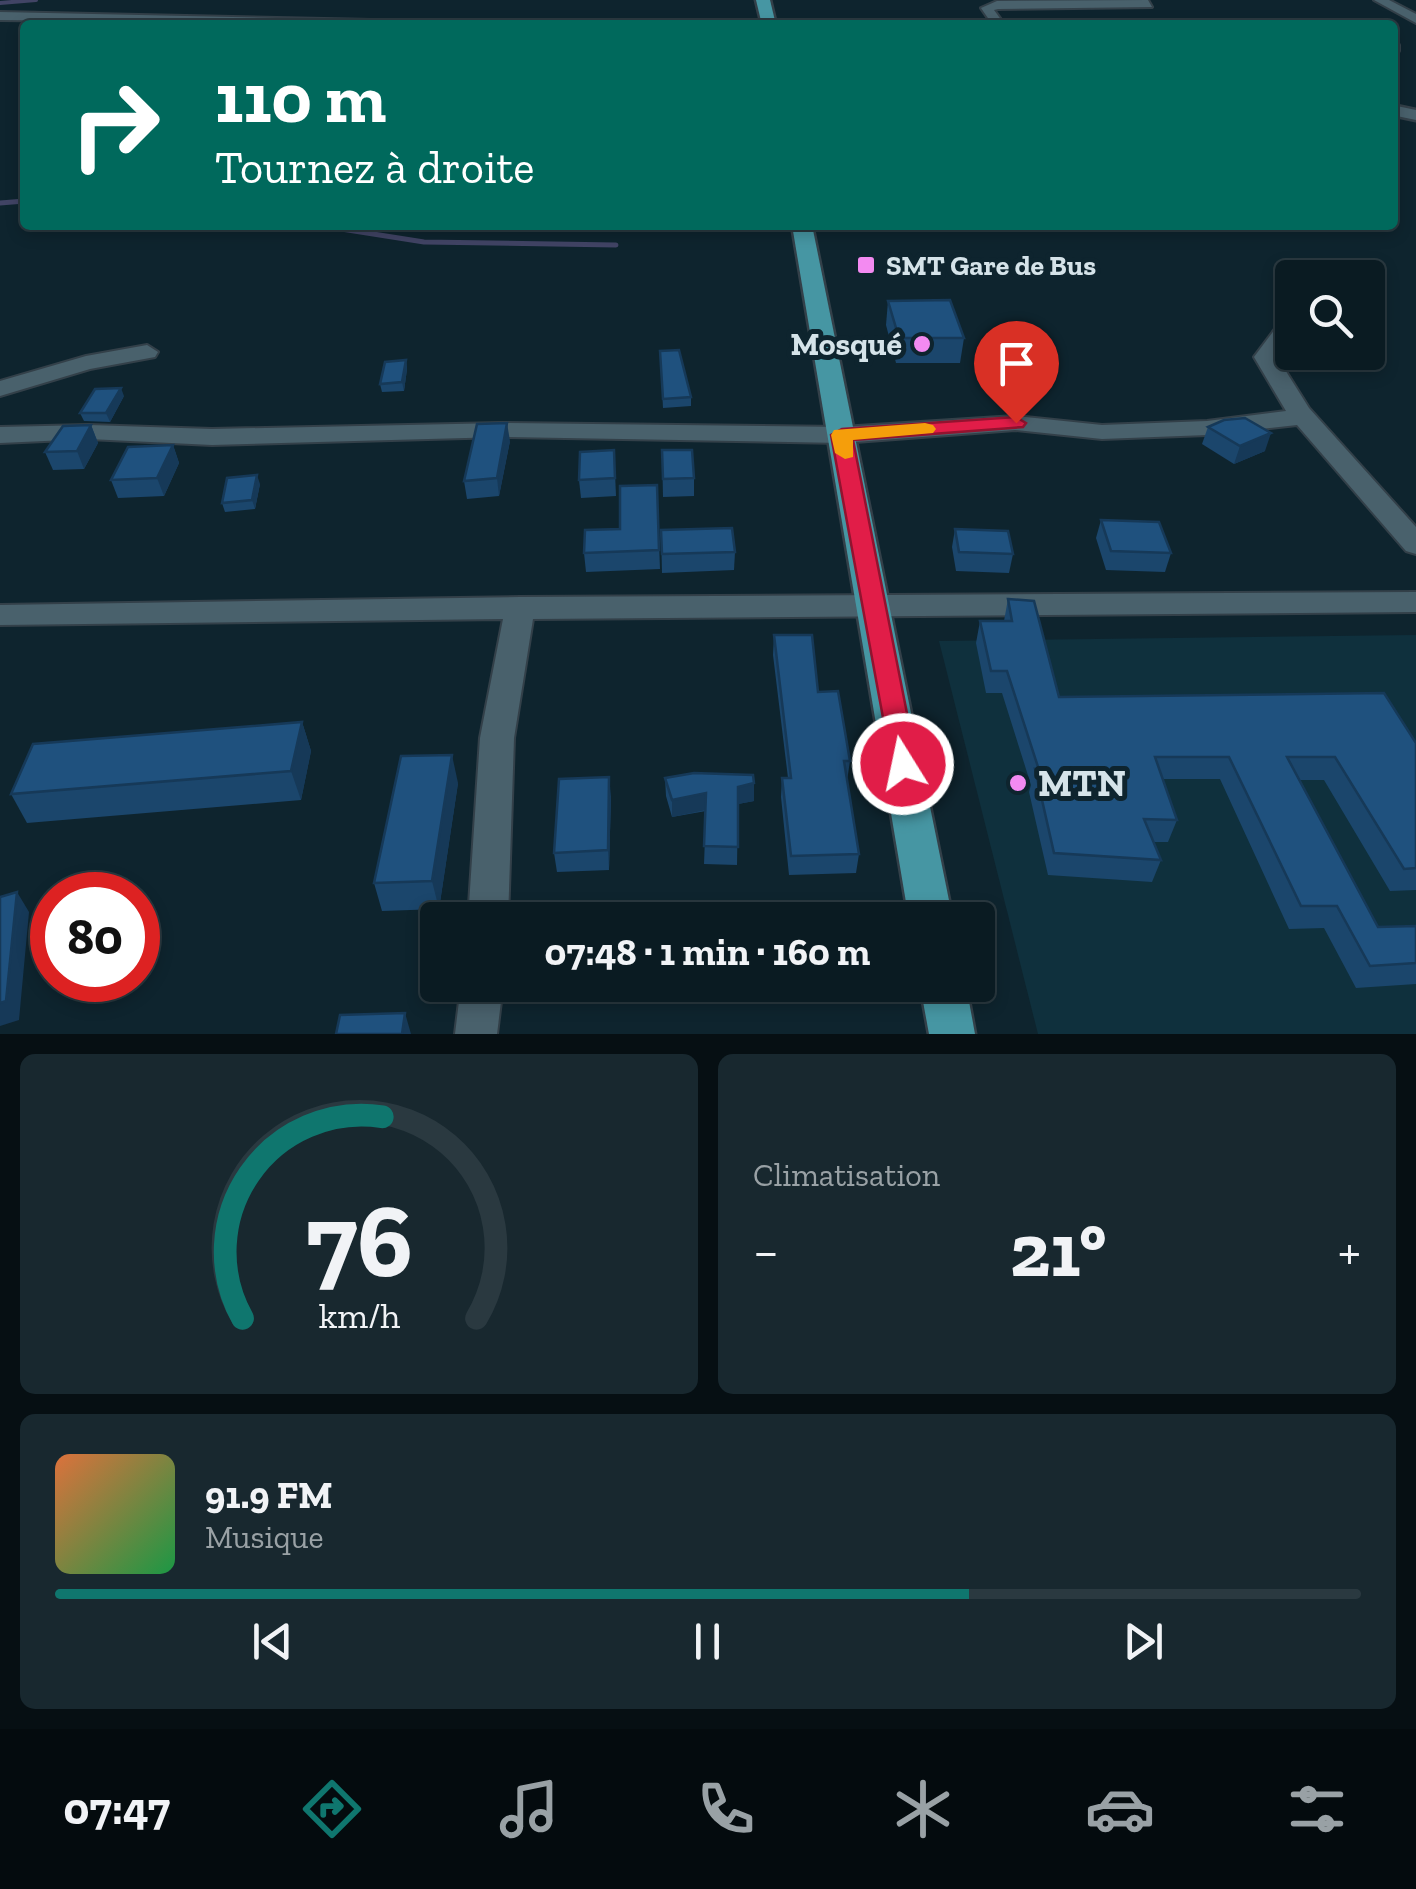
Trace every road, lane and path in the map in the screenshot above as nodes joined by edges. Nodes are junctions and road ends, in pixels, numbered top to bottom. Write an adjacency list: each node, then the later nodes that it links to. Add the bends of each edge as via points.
1 (1380, 0): 4 (street)
2 (1148, 4): 6 (street, via 986,8)
3 (0, 16): 5 (street)
4 (1416, 19)
5 (126, 20)
6 (995, 20)
7 (803, 230): 13 (highway)
8 (1275, 344): 11 (street, via 1265,357)
9 (148, 352): 10 (street)
10 (0, 389)
11 (1299, 412): 13 (street, via 1291,419 1207,428 1102,432 1016,423); 14 (street)
12 (0, 435): 13 (street)
13 (842, 435): 17 (highway)
14 (1416, 545)
15 (1416, 602): 17 (street)
16 (520, 607): 17 (street); 18 (street); 19 (street, via 497,738)
17 (875, 609): 20 (highway)
18 (0, 615)
19 (489, 902)
20 (928, 902)
21 (480, 1002): 23 (street)
22 (946, 1002): 24 (highway)
23 (476, 1034)
24 (952, 1034)

